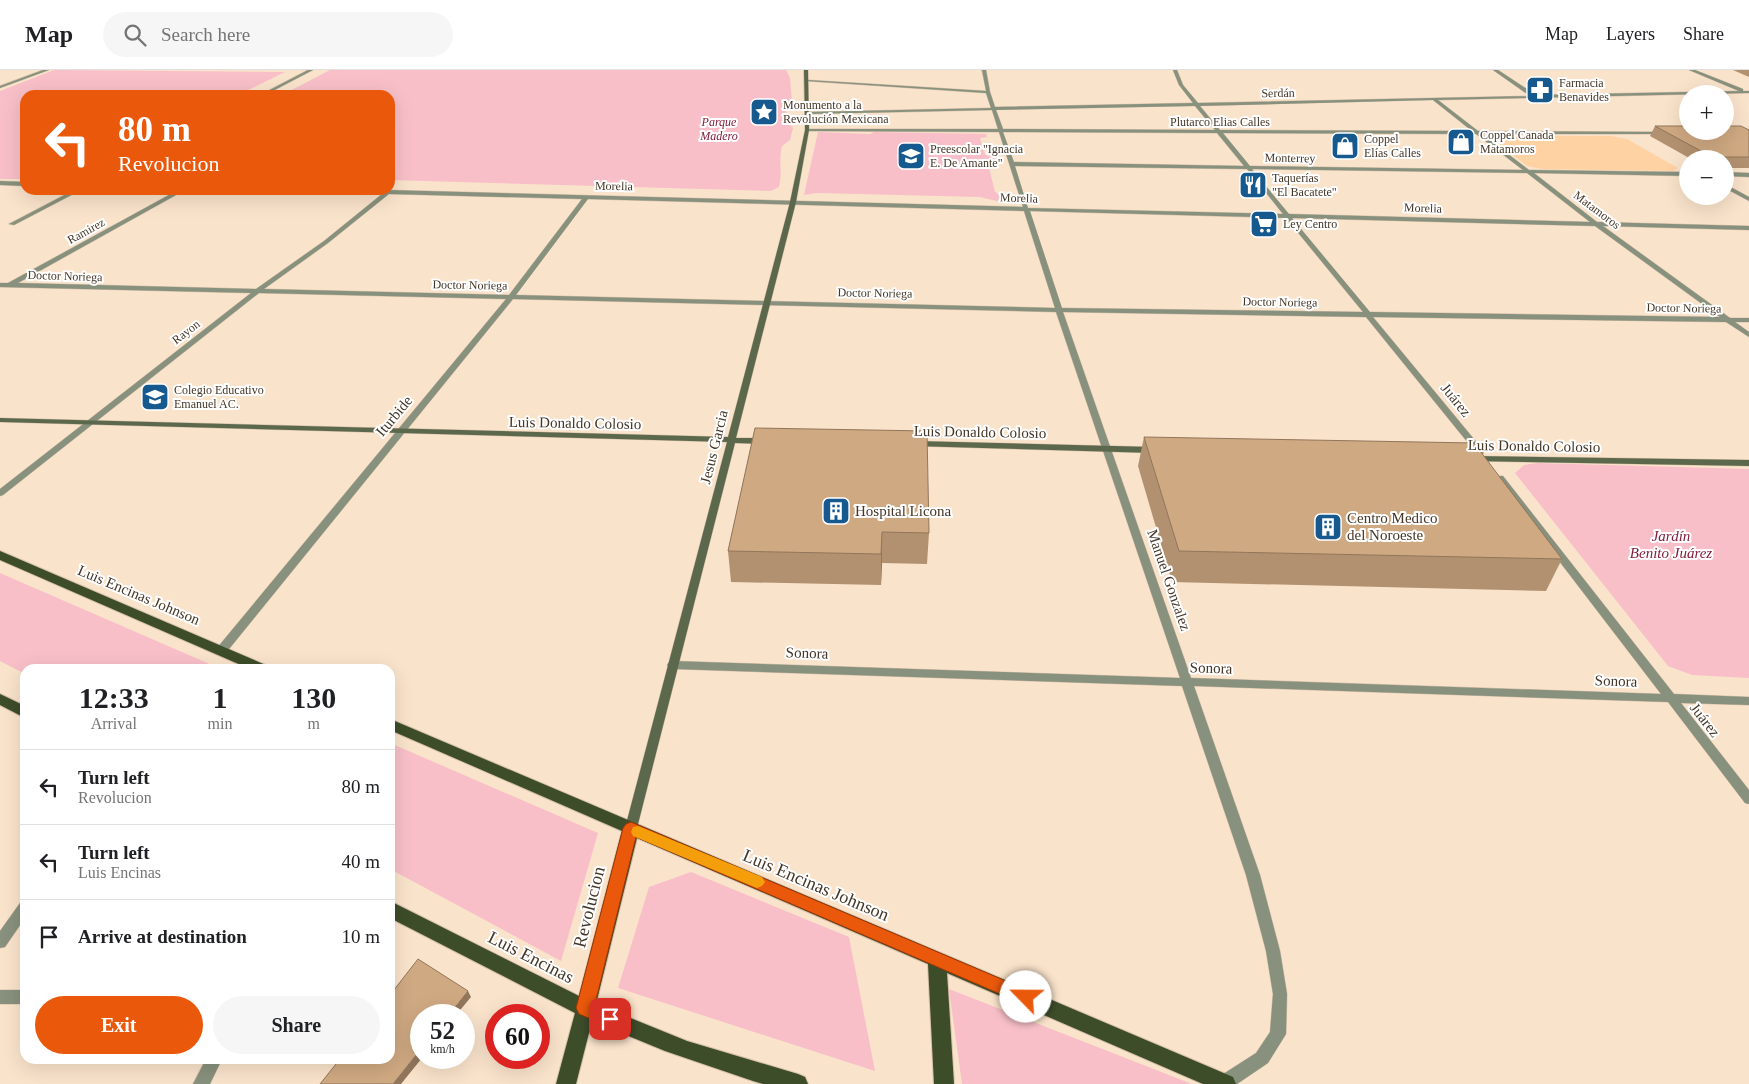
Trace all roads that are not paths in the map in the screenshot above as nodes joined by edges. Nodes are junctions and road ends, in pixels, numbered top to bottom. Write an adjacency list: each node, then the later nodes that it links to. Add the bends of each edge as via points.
1 (47, 70): 9 (street)
2 (310, 70): 10 (street)
3 (806, 70): 8 (street, Jesus Garcia)
4 (984, 70): 11 (street, Manuel Gonzalez)
5 (1175, 70): 15 (street, Juárez, via 1180,85)
6 (1495, 70): 13 (street)
7 (1691, 70): 12 (street)
8 (808, 81): 11 (street); 17 (street, Jesus Garcia)
9 (0, 88)
10 (272, 90)
11 (988, 92): 16 (street, Manuel Gonzalez)
12 (1748, 93): 13 (street, Serdán)
13 (1536, 97): 14 (street, Serdán)
14 (1434, 99): 15 (street, Serdán); 21 (street, Matamoros)
15 (1196, 104): 16 (street, Serdán); 20 (street, Juárez)
16 (994, 109): 17 (street, Serdán); 19 (street, Manuel Gonzalez)
17 (808, 113): 18 (street, Jesus Garcia)
18 (807, 130): 19 (street, Plutarco Elias Calles); 38 (street, Jesus Garcia)
19 (1001, 131): 20 (street, Plutarco Elias Calles); 23 (street, Manuel Gonzalez)
20 (1220, 132): 21 (street, Plutarco Elias Calles); 24 (street, Juárez)
21 (1475, 132): 22 (street, Plutarco Elias Calles); 25 (street, Matamoros)
22 (1672, 133)
23 (1012, 164): 24 (street, Monterrey); 39 (street, Manuel Gonzalez)
24 (1249, 167): 25 (street, Monterrey); 40 (street, Juárez)
25 (1527, 172): 26 (street, Monterrey); 42 (street, Matamoros)
26 (1679, 174)
27 (1734, 174): 28 (street)
28 (1749, 175)
29 (0, 183): 30 (street)
30 (20, 184)
31 (1734, 191): 37 (street)
32 (395, 192): 36 (street, Morelia)
33 (68, 195): 41 (street)
34 (173, 195): 45 (street, Ramirez)
35 (384, 195): 47 (street, Rayon)
36 (587, 197): 38 (street, Morelia); 48 (street, Iturbide)
37 (1749, 199)
38 (793, 202): 39 (street, Morelia); 49 (street, Jesus Garcia)
39 (1027, 210): 40 (street, Morelia); 50 (street, Manuel Gonzalez)
40 (1285, 215): 42 (street, Morelia); 51 (street, Juárez)
41 (12, 224)
42 (1596, 224): 43 (street, Morelia); 52 (street, Matamoros)
43 (1749, 228)
44 (0, 285): 45 (street, Doctor Noriega)
45 (8, 286): 46 (street, Ramirez); 47 (street, Doctor Noriega)
46 (0, 290)
47 (256, 292): 48 (street, Doctor Noriega); 56 (street, Rayon)
48 (511, 297): 49 (street, Doctor Noriega); 57 (street, Iturbide)
49 (766, 302): 50 (street, Doctor Noriega); 58 (street, Jesus Garcia)
50 (1059, 310): 51 (street, Doctor Noriega); 61 (street, Manuel Gonzalez)
51 (1368, 314): 52 (street, Doctor Noriega); 64 (street, Juárez)
52 (1728, 320): 53 (street, Doctor Noriega); 54 (street, Matamoros)
53 (1749, 320)
54 (1749, 335)
55 (0, 420): 56 (street, Luis Donaldo Colosio)
56 (88, 423): 57 (street, Luis Donaldo Colosio); 66 (street, Rayon)
57 (398, 433): 58 (street, Luis Donaldo Colosio); 68 (street, Iturbide)
58 (732, 440): 59 (street, Luis Donaldo Colosio); 70 (street, Jesus Garcia)
59 (778, 441)
60 (908, 444): 61 (street, Luis Donaldo Colosio)
61 (1108, 448): 62 (street, Luis Donaldo Colosio); 71 (street, Manuel Gonzalez)
62 (1161, 450)
63 (1466, 459): 64 (street, Luis Donaldo Colosio)
64 (1486, 459): 65 (street, Luis Donaldo Colosio); 72 (street, Juárez)
65 (1749, 463)
66 (0, 493)
67 (0, 555): 68 (main road, Luis Encinas Johnson)
68 (222, 651): 69 (main road, Luis Encinas Johnson)
69 (252, 664)
70 (673, 665): 71 (street, Sonora); 78 (street, Jesus Garcia)
71 (1188, 682): 72 (street, Sonora); 91 (street, Manuel Gonzalez, via 1253,875 1273,951 1280,994 1278,1034 1262,1058)
72 (1670, 698): 74 (street, Sonora); 77 (street, Juárez)
73 (0, 699): 75 (main road)
74 (1749, 701)
75 (20, 710)
76 (395, 726): 78 (main road, Luis Encinas Johnson)
77 (1749, 799)
78 (631, 828): 82 (main road, Luis Encinas Johnson); 85 (main road, Revolucion)
79 (395, 912): 85 (main road, Luis Encinas)
80 (20, 914): 81 (street)
81 (0, 942)
82 (937, 958): 90 (main road); 91 (main road, Luis Encinas Johnson)
83 (0, 997): 84 (street)
84 (20, 997)
85 (585, 1008): 88 (main road, Revolucion); 89 (main road, Luis Encinas, via 682,1048)
86 (211, 1064): 87 (street)
87 (201, 1084)
88 (566, 1084)
89 (798, 1084)
90 (944, 1084)
91 (1224, 1084)

